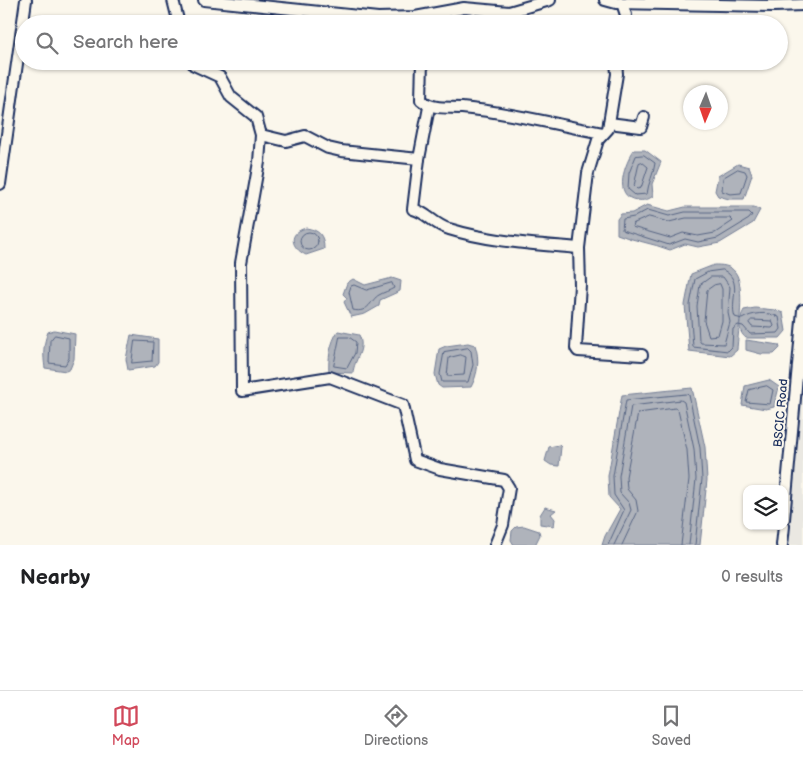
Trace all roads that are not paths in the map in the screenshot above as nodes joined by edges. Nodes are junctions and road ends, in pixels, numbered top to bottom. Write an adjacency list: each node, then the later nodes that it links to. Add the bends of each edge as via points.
1 (26, 0): 9 (street)
2 (173, 0): 10 (street)
3 (204, 0): 11 (street)
4 (550, 0): 7 (street, via 509,12)
5 (605, 0): 6 (street)
6 (622, 3): 8 (street); 13 (street)
7 (463, 4): 12 (street)
8 (803, 5)
9 (24, 15)
10 (177, 15)
11 (349, 15)
12 (435, 15)
13 (626, 15)
14 (16, 70): 24 (street)
15 (208, 70): 22 (street, via 220,77 231,97 256,117)
16 (422, 70): 18 (street, via 421,100)
17 (617, 70): 20 (street)
18 (430, 107): 21 (street, via 464,108); 23 (street)
19 (644, 117): 20 (street, via 641,128)
20 (609, 123): 21 (street)
21 (604, 133): 25 (street, via 598,140 588,173)
22 (261, 135): 23 (street, via 286,142 305,136 341,151); 30 (street, via 241,263 242,391 330,377 403,405 415,460 440,469 504,480 508,488)
23 (419, 159): 25 (street, via 413,210 424,212 439,226 509,242)
24 (0, 184)
25 (578, 248): 27 (street, via 580,285 576,348 578,351)
26 (803, 310): 28 (street, BSCIC Road)
27 (642, 354)
28 (787, 485)
29 (784, 530): 31 (street)
30 (495, 545)
31 (782, 545)

